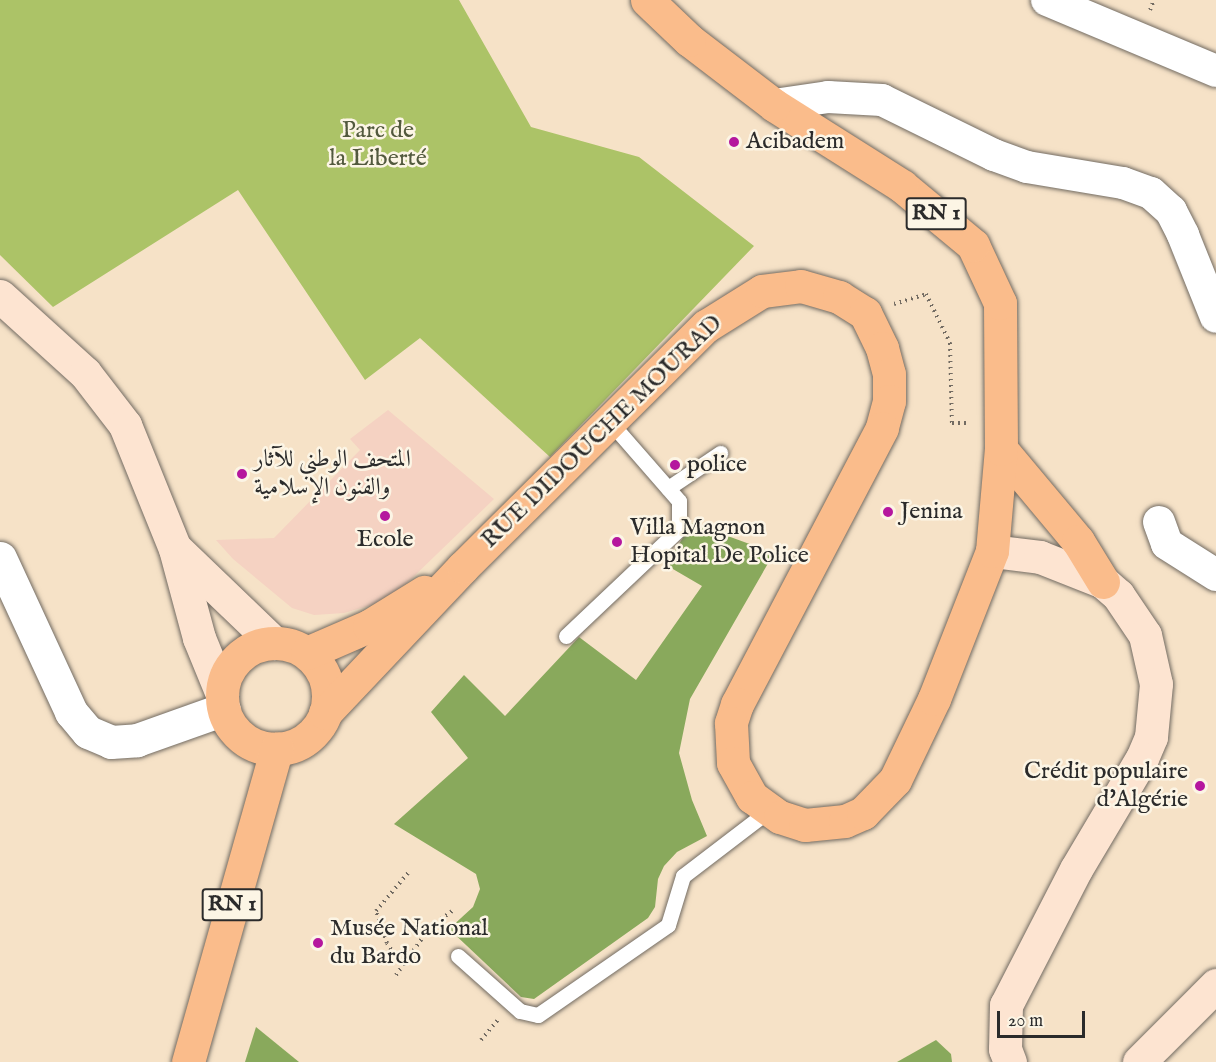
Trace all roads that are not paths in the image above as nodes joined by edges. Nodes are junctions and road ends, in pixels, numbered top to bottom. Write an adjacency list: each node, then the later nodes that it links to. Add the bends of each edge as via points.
1 (647, 0): 4 (main road, RN 1, via 689,40)
2 (1047, 0): 3 (street)
3 (1216, 71)
4 (774, 105): 6 (street, via 828,96 882,100 1027,167 1123,183 1151,193 1171,211); 8 (main road, RN 1, via 902,186 973,245 1000,303)
5 (0, 296): 12 (main road, via 85,373 125,425)
6 (1216, 316)
7 (609, 422): 10 (lane); 15 (main road, RUE DIDOUCHE MOURAD); 24 (main road, RUE DIDOUCHE MOURAD / RN 1, via 706,326 762,291 781,286 820,289 865,312 882,348 889,374 889,401 882,428 737,704 731,723 733,763 753,798)
8 (1001, 435): 13 (main road, RN 1); 17 (main road)
9 (720, 453): 10 (lane)
10 (668, 488): 18 (lane, via 679,501 679,530)
11 (1159, 522): 16 (street, via 1167,544)
12 (176, 549): 19 (main road); 21 (main road, via 199,638)
13 (992, 551): 17 (main road, via 1040,557); 24 (main road, RN 1, via 934,699 895,780 863,813 825,825 786,820)
14 (0, 558): 21 (street, via 71,712 88,732 111,742 137,740)
15 (463, 567): 20 (main road, RUE DIDOUCHE MOURAD, via 369,626); 22 (main road, RUE DIDOUCHE MOURAD)
16 (1216, 575)
17 (1103, 582): 28 (main road, via 1118,595 1145,634 1153,657 1156,684 1151,737 1039,935 1006,1005 1005,1049)
18 (566, 636)
19 (274, 643): 20 (main road); 21 (main road, via 244,653 232,664)
20 (307, 653): 22 (main road, via 326,680)
21 (223, 702): 23 (main road, via 238,734 263,747)
22 (325, 712): 23 (main road, via 307,738)
23 (277, 748): 27 (main road, RN 1)
24 (768, 811): 25 (lane, via 682,876 668,925 538,1016 520,1011)
25 (458, 956)
26 (1216, 985): 29 (main road)
27 (188, 1062)
28 (1010, 1062)
29 (1139, 1062)

